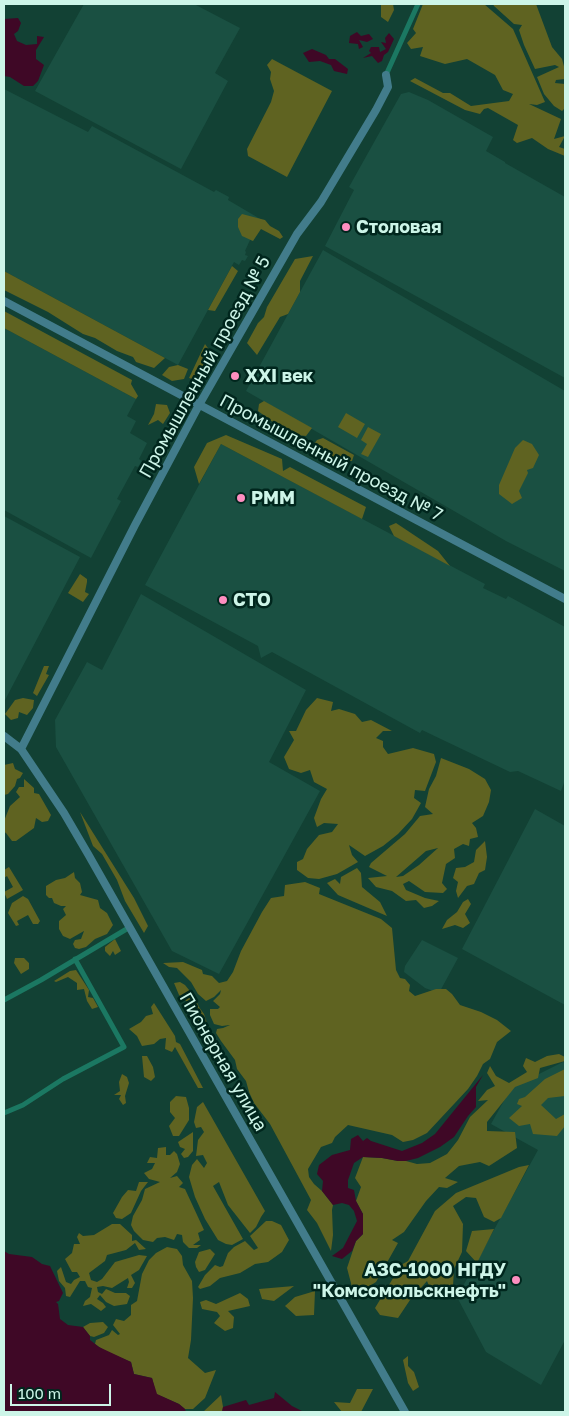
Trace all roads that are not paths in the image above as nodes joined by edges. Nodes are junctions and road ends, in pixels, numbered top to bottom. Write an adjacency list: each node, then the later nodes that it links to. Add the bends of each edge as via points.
1 (418, 4): 2 (street, Промышленный проезд № 5)
2 (386, 75): 4 (street, Промышленный проезд № 5, via 388,87 376,110 321,202 297,234)
3 (4, 301): 4 (street, Промышленный проезд № 7)
4 (200, 405): 5 (street, Промышленный проезд № 7); 7 (street, Промышленный проезд № 5)
5 (565, 599)
6 (4, 736): 7 (street, Пионерная улица)
7 (21, 749): 8 (street, Пионерная улица, via 64,814)
8 (130, 927): 9 (street); 12 (street, Пионерная улица)
9 (75, 959): 10 (street); 11 (street, via 124,1047)
10 (4, 1000)
11 (4, 1113)
12 (405, 1412)

